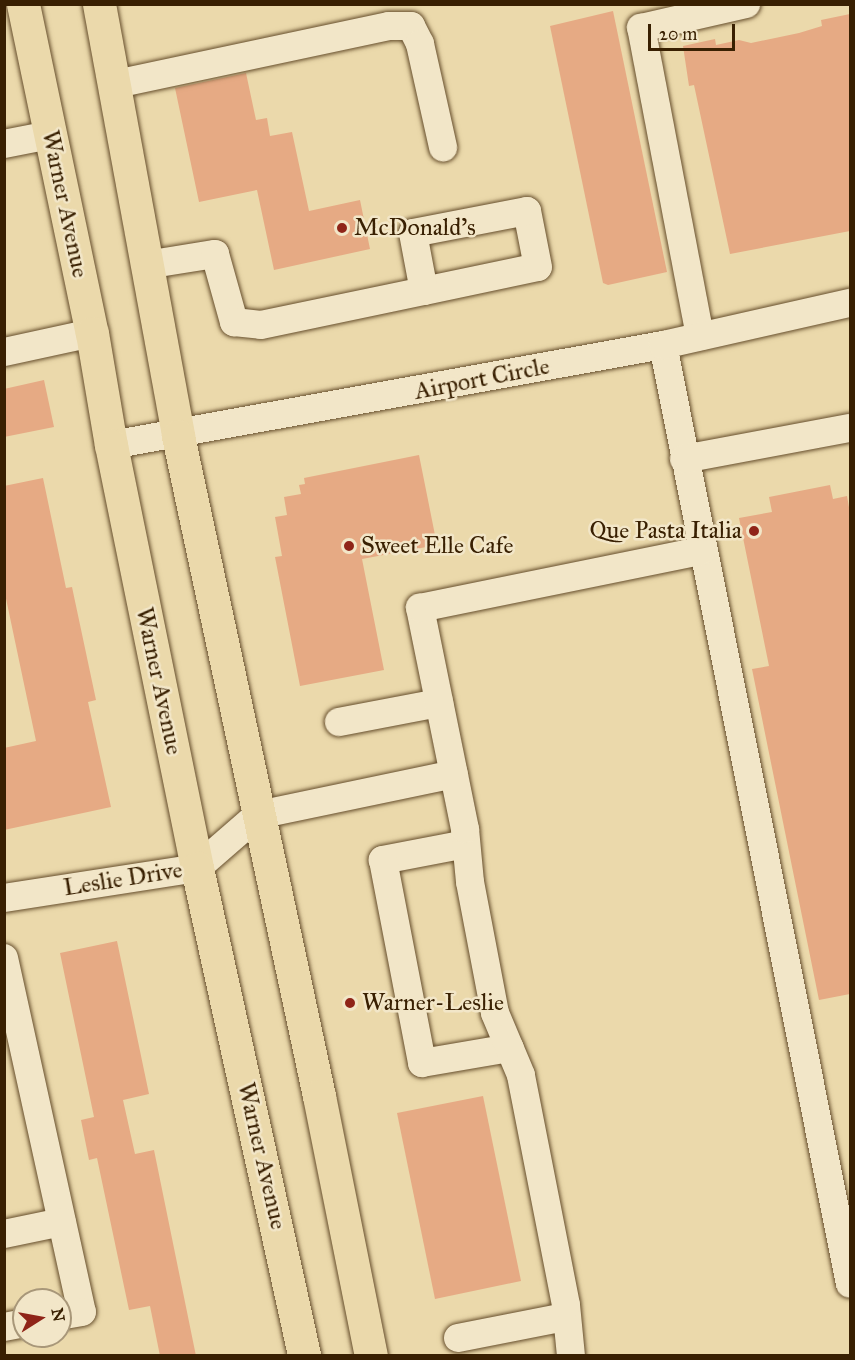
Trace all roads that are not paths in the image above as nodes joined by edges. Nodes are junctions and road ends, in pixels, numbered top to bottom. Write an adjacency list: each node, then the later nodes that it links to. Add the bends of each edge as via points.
1 (23, 4): 5 (main road, Warner Avenue)
2 (99, 4): 4 (main road)
3 (746, 4): 12 (street, via 641,28)
4 (116, 84): 7 (street, via 389,26 411,26 420,44); 8 (main road)
5 (50, 135): 6 (street); 11 (main road, Warner Avenue)
6 (4, 144)
7 (443, 147)
8 (146, 265): 9 (street, via 215,254 234,322 261,325); 16 (main road)
9 (424, 291): 9 (street, via 413,233 526,211 538,267)
10 (850, 303): 12 (street, Airport Circle)
11 (93, 333): 14 (street); 17 (main road, Warner Avenue)
12 (700, 336): 13 (street, Airport Circle)
13 (663, 345): 16 (street, Airport Circle); 18 (street)
14 (4, 352)
15 (850, 428): 18 (street)
16 (178, 436): 17 (street, Airport Circle); 23 (main road)
17 (111, 445): 25 (main road, Warner Avenue)
18 (684, 459): 19 (street)
19 (701, 551): 20 (street, via 420,608); 31 (street)
20 (439, 703): 21 (street); 22 (street)
21 (339, 722)
22 (454, 774): 23 (street); 24 (street)
23 (258, 815): 25 (street, Leslie Drive); 36 (main road)
24 (466, 844): 28 (street, via 495,1013); 28 (street, via 383,860 422,1063)
25 (197, 868): 26 (street, Leslie Drive); 35 (main road, Warner Avenue)
26 (4, 898)
27 (4, 957): 29 (street)
28 (510, 1048): 33 (street, via 521,1075 566,1305)
29 (62, 1222): 30 (street); 32 (street, via 82,1312)
30 (4, 1234)
31 (850, 1284)
32 (72, 1314)
33 (565, 1317): 34 (street); 37 (street)
34 (458, 1338)
35 (304, 1356)
36 (370, 1356)
37 (571, 1356)

